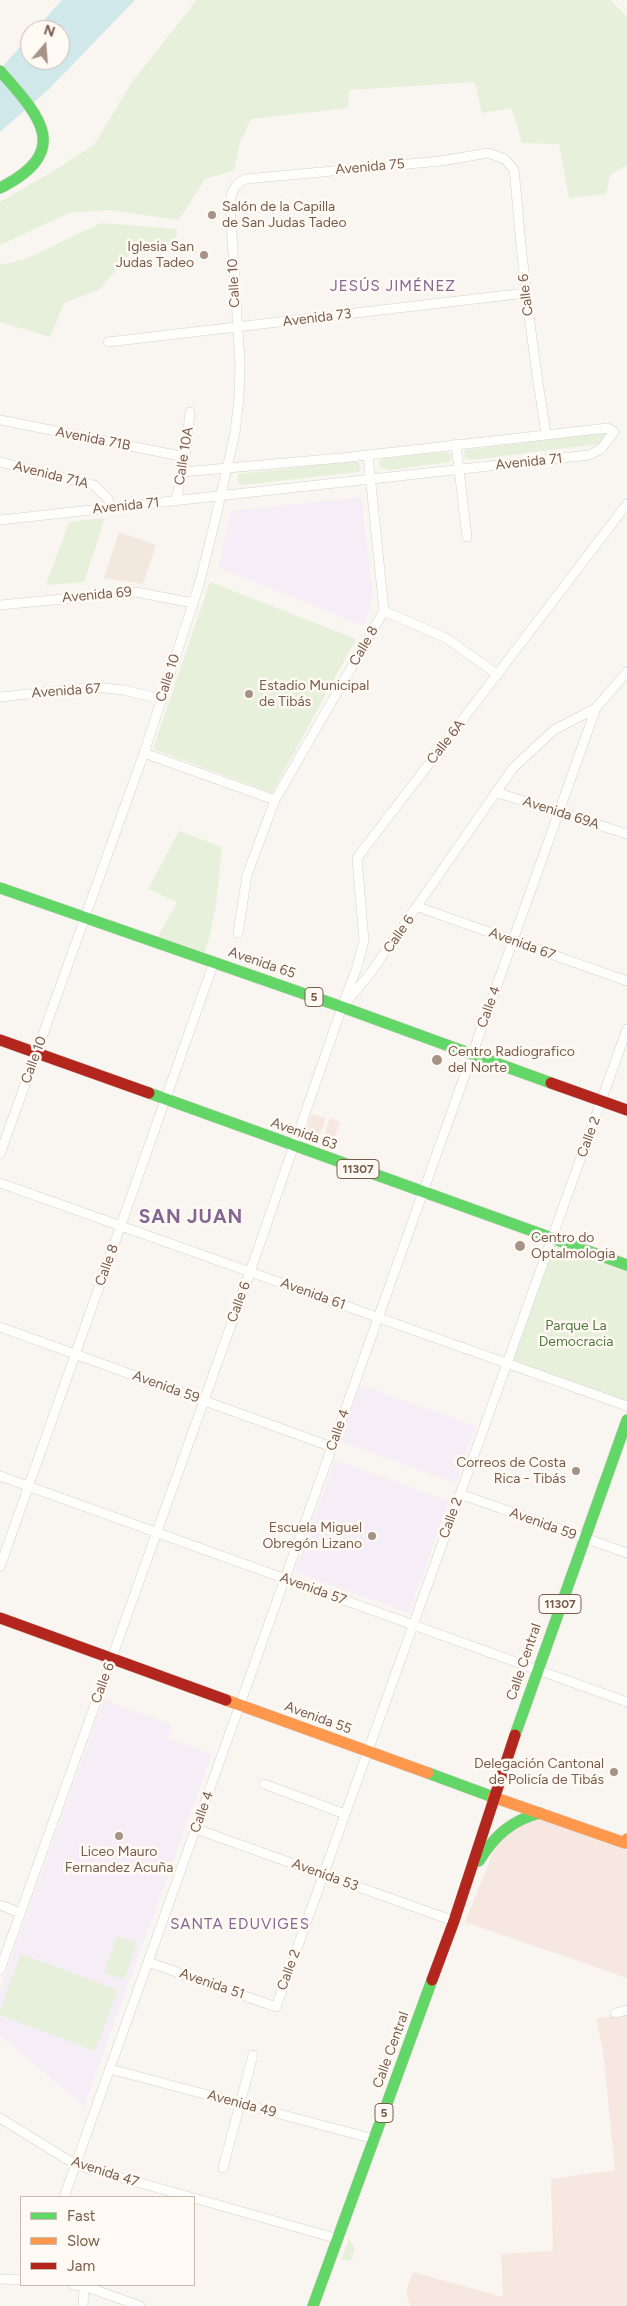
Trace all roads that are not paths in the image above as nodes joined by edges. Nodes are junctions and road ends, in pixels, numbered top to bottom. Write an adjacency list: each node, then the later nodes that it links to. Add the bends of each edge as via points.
1 (0, 71): 4 (main road, via 37,115 43,128 39,160 26,173)
2 (505, 159): 3 (street, Avenida 75, via 488,153 441,161 246,179); 5 (street, Calle 6, via 514,170 516,179)
3 (236, 185): 6 (street, Calle 10, via 230,205)
4 (0, 188)
5 (526, 293): 6 (street, Avenida 73); 10 (street, Calle 6, via 532,354)
6 (236, 327): 7 (street, Avenida 73); 15 (street, Calle 10, via 239,397)
7 (108, 342)
8 (190, 412): 13 (street, Calle 10A)
9 (0, 420): 13 (street, Avenida 71B)
10 (546, 434): 11 (street, Avenida 71); 16 (street, Avenida 71, via 608,428 614,432 601,449 589,455)
11 (456, 444): 12 (street, Avenida 71); 16 (street)
12 (368, 455): 15 (street, Avenida 71); 18 (street, Calle 8)
13 (185, 457): 17 (street, Calle 10A)
14 (0, 462): 22 (street, Avenida 71A, via 86,482 101,490)
15 (226, 469): 17 (street, Avenida 71); 19 (street, Calle 10)
16 (458, 470): 18 (street, Avenida 71); 24 (street)
17 (182, 472): 20 (street, Calle 10A)
18 (370, 480): 19 (street, Avenida 71); 27 (street, Calle 8)
19 (220, 496): 20 (street, Avenida 71); 25 (street, Calle 10)
20 (176, 500): 22 (street, Avenida 71)
21 (627, 504): 29 (street, Calle 6A)
22 (111, 507): 23 (street, Avenida 71)
23 (0, 520)
24 (467, 538)
25 (193, 603): 26 (street, Avenida 69, via 136,592); 33 (street, Calle 10)
26 (0, 605)
27 (384, 611): 29 (street, via 446,638); 37 (street, Calle 8)
28 (627, 672): 30 (street, Calle 4)
29 (498, 675): 46 (street, Calle 6A, via 357,858 364,941)
30 (617, 685): 31 (street); 34 (street, Calle 4)
31 (627, 686)
32 (0, 696): 33 (street, Avenida 67, via 95,687)
33 (162, 699): 35 (street, Calle 10)
34 (596, 708): 36 (street, Calle 6, via 554,730 513,768); 38 (street, Calle 4)
35 (144, 752): 37 (street); 42 (street, Calle 10)
36 (495, 792): 38 (street, Avenida 69A); 41 (street, Calle 6)
37 (275, 800): 43 (street, Calle 8, via 247,875)
38 (559, 812): 39 (street, Avenida 69A); 44 (street, Calle 4)
39 (627, 834)
40 (0, 888): 42 (main road, Avenida 65 / 5)
41 (418, 907): 44 (street, Avenida 67); 47 (street, Calle 6)
42 (86, 918): 45 (main road, Avenida 65 / 5); 52 (street, Calle 10)
43 (238, 933)
44 (513, 940): 48 (street, Avenida 67); 53 (street, Calle 4)
45 (214, 962): 49 (main road, Avenida 65 / 5); 54 (street, Calle 8)
46 (356, 970): 47 (street); 49 (street, Calle 6A)
47 (369, 975): 49 (street, Calle 6)
48 (627, 981)
49 (342, 1007): 53 (main road, Avenida 65 / 5); 57 (street, Calle 6)
50 (627, 1029): 55 (street, Calle 2)
51 (0, 1040): 52 (main road, Avenida 63 / 11307)
52 (36, 1053): 54 (main road, Avenida 63 / 11307); 58 (street, Calle 10)
53 (473, 1054): 55 (main road, Avenida 65 / 5); 60 (street, Calle 4)
54 (165, 1099): 57 (main road, Avenida 63 / 11307); 61 (street, Calle 8)
55 (602, 1101): 56 (main road, Avenida 65 / 5); 62 (street, Calle 2)
56 (627, 1110)
57 (294, 1146): 60 (main road, Avenida 63 / 11307); 64 (street, Calle 6)
58 (0, 1154)
59 (0, 1183): 61 (street, Avenida 61)
60 (423, 1192): 62 (main road, Avenida 63 / 11307); 65 (street, Calle 4)
61 (121, 1226): 64 (street, Avenida 61); 67 (street, Calle 8)
62 (551, 1239): 63 (main road, Avenida 63 / 11307); 68 (street, Calle 2)
63 (627, 1265)
64 (250, 1272): 65 (street, Avenida 61); 69 (street, Calle 6)
65 (378, 1318): 68 (street, Avenida 61); 72 (street, Calle 4)
66 (0, 1327): 67 (street, Avenida 59)
67 (75, 1354): 69 (street, Avenida 59); 74 (street, Calle 8)
68 (507, 1363): 70 (street, Avenida 61); 75 (street, Calle 2)
69 (204, 1401): 72 (street, Avenida 59); 76 (street, Calle 6)
70 (627, 1406)
71 (627, 1420): 77 (main road, Calle Central / 11307)
72 (332, 1447): 80 (street, Calle 4)
73 (0, 1476): 74 (street, Avenida 57)
74 (29, 1486): 76 (street, Avenida 57); 79 (street, Calle 8)
75 (460, 1494): 77 (street, Avenida 59); 82 (street, Calle 2)
76 (157, 1532): 80 (street, Avenida 57); 83 (street, Calle 6)
77 (584, 1538): 78 (street, Avenida 59); 84 (main road, Calle Central / 11307)
78 (627, 1553)
79 (0, 1567)
80 (285, 1579): 82 (street, Avenida 57); 86 (street, Calle 4)
81 (0, 1618): 83 (main road, Avenida 55)
82 (413, 1625): 84 (street, Avenida 57); 87 (street, Calle 2)
83 (112, 1659): 86 (main road, Avenida 55); 97 (street, Calle 6)
84 (537, 1670): 85 (street, Avenida 57); 89 (main road, Calle Central / 11307)
85 (627, 1702)
86 (240, 1706): 87 (main road, Avenida 55); 92 (street, Calle 4)
87 (367, 1752): 89 (main road, Avenida 55); 91 (street, Calle 2)
88 (264, 1784): 91 (street)
89 (493, 1797): 90 (main road, Avenida 55); 95 (main road, Calle Central / 5)
90 (541, 1813): 93 (main road, Avenida 55); 95 (main road, Calle Central / 5, via 526,1816 498,1834 487,1846)
91 (345, 1814): 94 (street, Calle 2)
92 (196, 1829): 94 (street, Avenida 53); 99 (street, Calle 4)
93 (626, 1842)
94 (324, 1874): 98 (street, Avenida 53); 101 (street, Calle 2)
95 (465, 1888): 98 (main road, Calle Central / 5)
96 (0, 1905): 97 (street)
97 (20, 1913): 100 (street, Calle 6)
98 (454, 1921): 108 (main road, Calle Central / 5)
99 (148, 1962): 101 (street, Avenida 51); 105 (street, Calle 4)
100 (0, 1970)
101 (276, 2007)
102 (627, 2010): 103 (street)
103 (615, 2013)
104 (253, 2054): 106 (street)
105 (110, 2069): 106 (street, Avenida 49); 109 (street, Calle 4)
106 (241, 2104): 108 (street, Avenida 49); 110 (street)
107 (0, 2118): 109 (street, Avenida 47)
108 (374, 2139): 114 (main road, Calle Central / 5)
109 (76, 2165): 111 (street, Calle 4); 112 (street, Avenida 47)
110 (223, 2168)
111 (64, 2196)
112 (185, 2196)
113 (195, 2199): 114 (street, Avenida 47)
114 (338, 2239): 120 (main road, Calle Central / 5)
115 (0, 2278): 116 (street)
116 (20, 2280)
117 (84, 2286): 118 (street); 119 (street)
118 (83, 2306)
119 (140, 2306)
120 (313, 2306)

